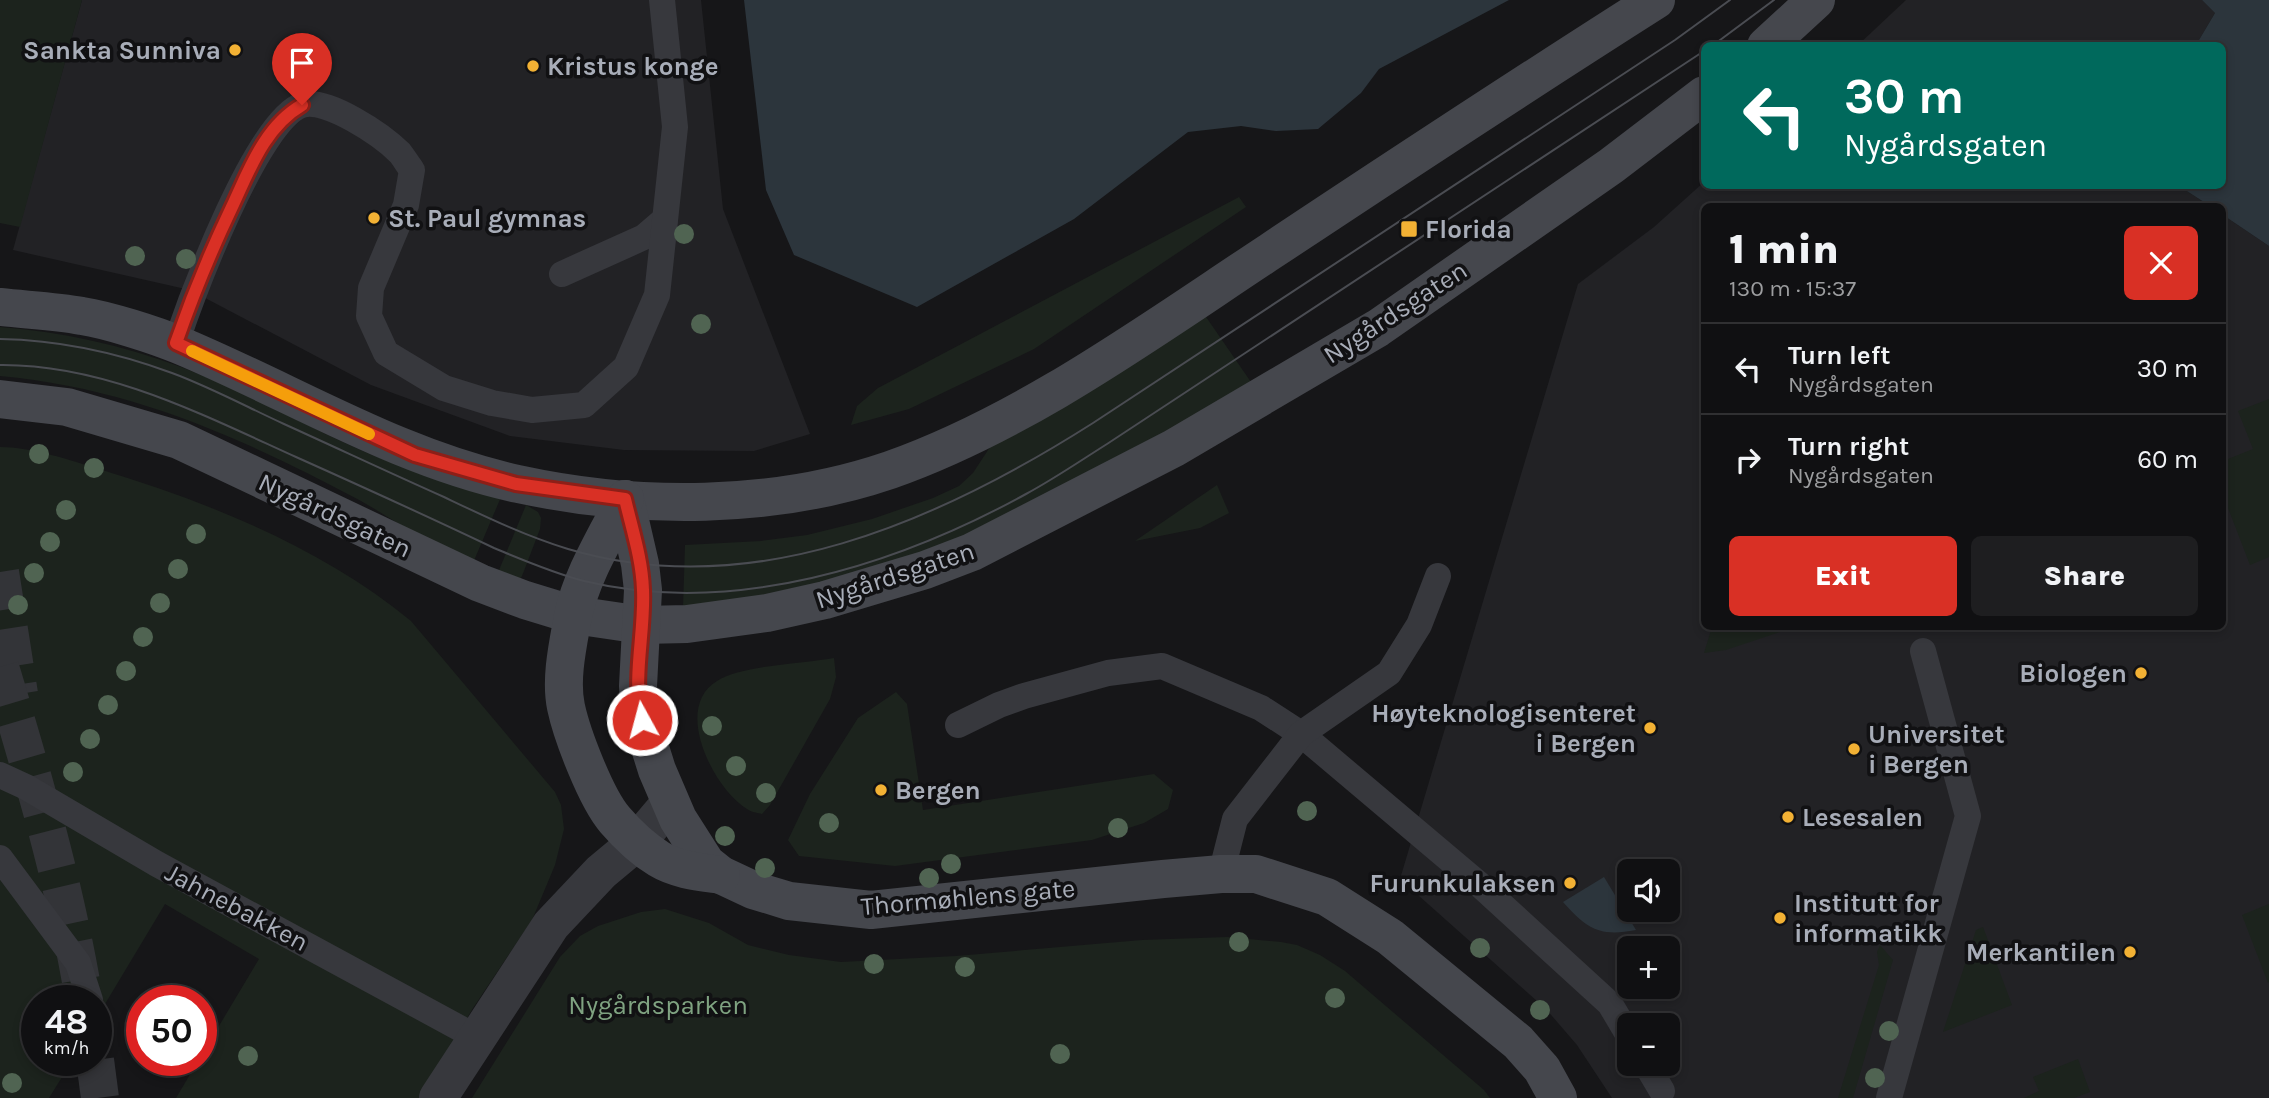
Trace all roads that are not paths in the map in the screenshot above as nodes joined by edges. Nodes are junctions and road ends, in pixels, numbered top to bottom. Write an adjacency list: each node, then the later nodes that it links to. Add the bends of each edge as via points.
1 (662, 0): 6 (lane, via 675,127)
2 (1656, 0): 11 (main road, via 1111,357 1030,405 944,447 889,470 823,489 690,502)
3 (1816, 0): 4 (main road)
4 (1770, 42)
5 (1701, 97): 14 (main road, Nygårdsgaten, via 1611,166 1378,328 1174,448 972,552 825,600 767,613)
6 (665, 219): 7 (lane, via 644,237); 9 (lane, via 657,295 626,367 584,405 532,410 492,403 444,387 386,353 369,316 371,288 406,205 412,170 400,153 363,125 321,104 302,105 287,114 260,148 203,269)
7 (562, 274)
8 (0, 307): 9 (main road, via 86,316)
9 (176, 343): 11 (main road, via 415,455 516,484)
10 (0, 399): 13 (main road, Nygårdsgaten, via 67,407 179,440 480,583)
11 (625, 499): 13 (main road, Thormøhlens gate, via 584,580); 14 (main road, Thormøhlens gate, via 640,564)
12 (1438, 576): 17 (lane, via 1419,625 1389,673)
13 (574, 615): 14 (main road, Nygårdsgaten); 20 (main road, Thormøhlens gate, via 564,681 566,706 595,785 613,818)
14 (642, 625): 19 (main road, Thormøhlens gate, via 639,705)
15 (1923, 650): 31 (lane, via 1968,817)
16 (958, 725): 17 (lane, via 1024,696 1108,673 1162,666 1261,708)
17 (1301, 734): 22 (lane, via 1235,819); 25 (lane, via 1481,886 1610,1004)
18 (0, 775): 26 (lane, Jahnebakken)
19 (670, 803): 20 (street); 23 (main road, Thormøhlens gate, via 706,863)
20 (637, 842): 23 (main road, Thormøhlens gate, via 660,860); 26 (street, via 551,925)
21 (0, 858): 24 (lane, via 78,963)
22 (1221, 874): 23 (main road, Thormøhlens gate, via 872,910 789,901); 30 (main road, Thormøhlens gate, via 1256,874 1326,897 1390,937 1518,1042 1542,1069)
23 (721, 875)
24 (85, 985)
25 (1617, 1016)
26 (477, 1037): 29 (street)
27 (1653, 1076): 28 (lane)
28 (1662, 1091)
29 (438, 1098)
30 (1558, 1098)
31 (1889, 1098)

